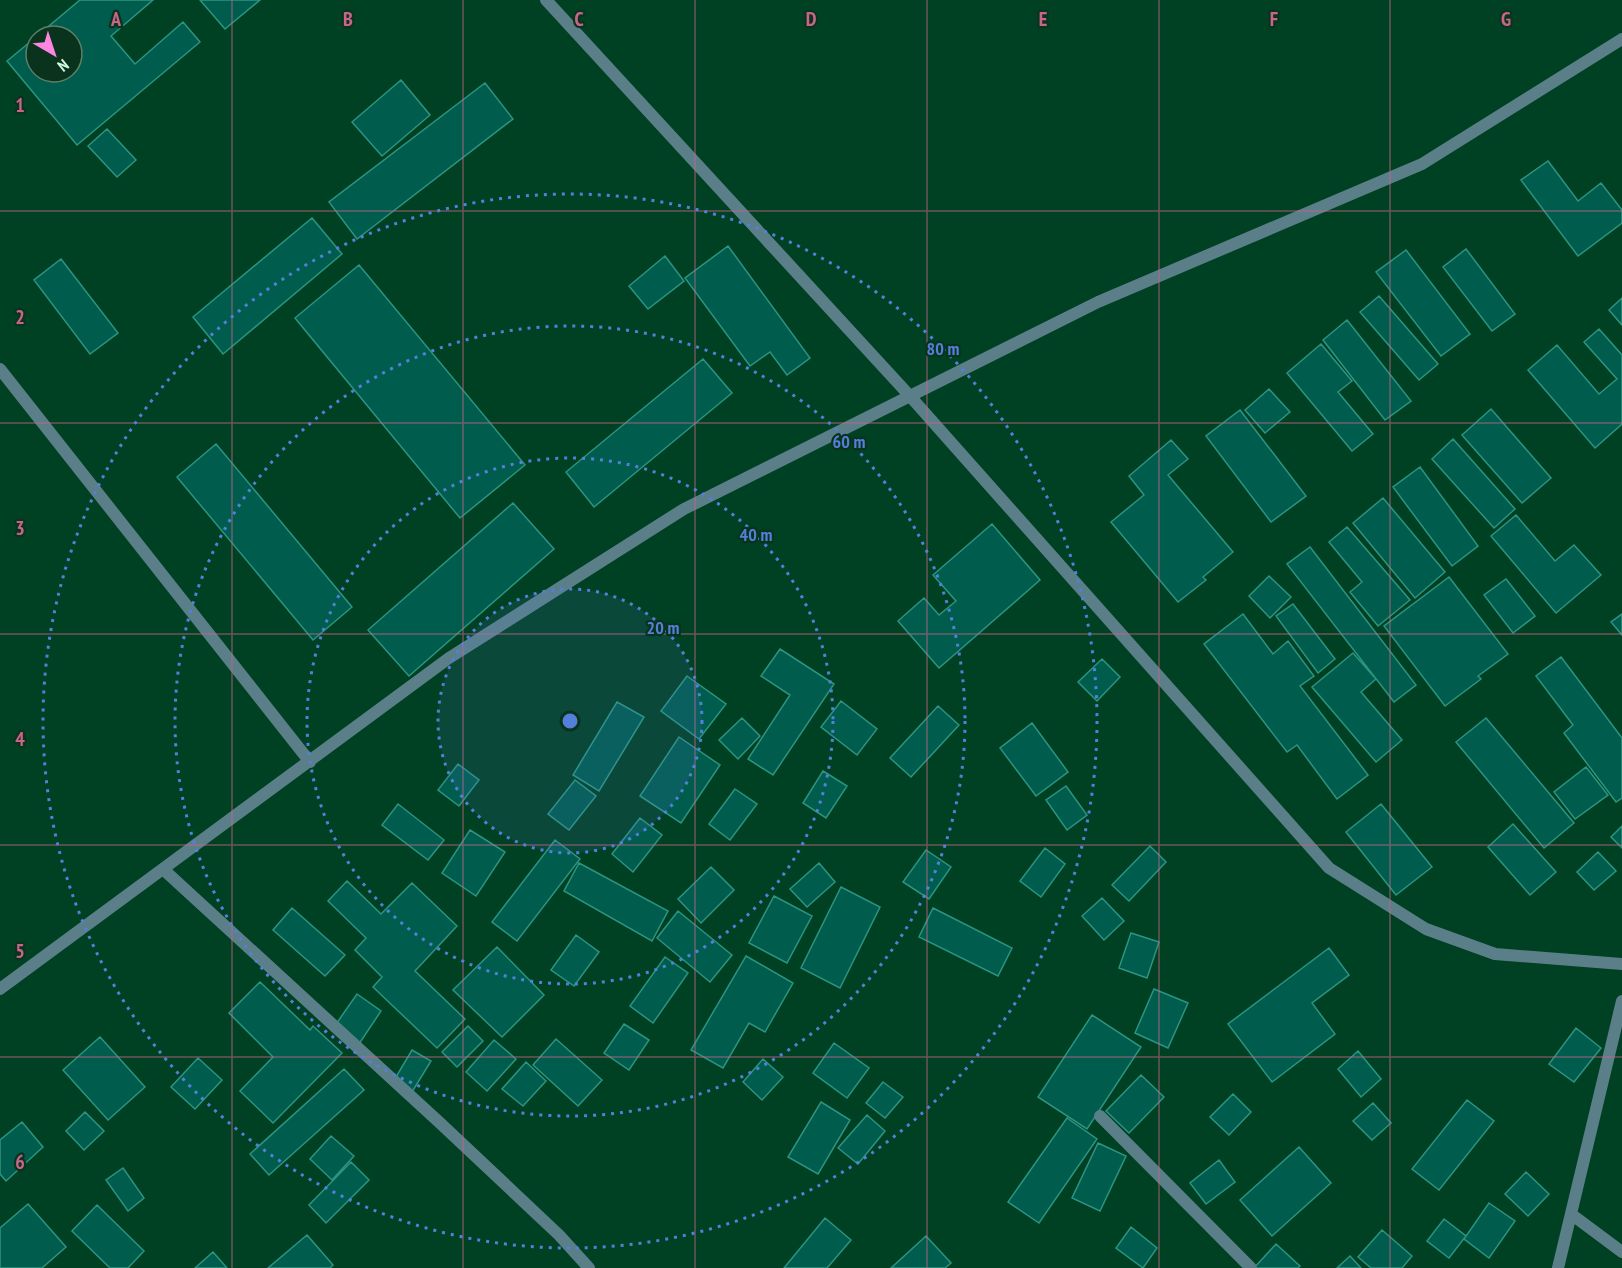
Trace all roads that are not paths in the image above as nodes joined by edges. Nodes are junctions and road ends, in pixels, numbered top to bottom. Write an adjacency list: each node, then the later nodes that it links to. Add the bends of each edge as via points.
1 (546, 0): 4 (street)
2 (1622, 39): 4 (street, via 1422,164 1098,302)
3 (0, 369): 5 (street)
4 (909, 395): 5 (street, via 684,509 449,658); 7 (street, via 1329,867 1426,928 1496,954)
5 (310, 762): 6 (street)
6 (164, 870): 8 (street); 13 (street, via 448,1130)
7 (1622, 964)
8 (0, 989)
9 (1622, 1001): 11 (street)
10 (1100, 1116): 14 (street)
11 (1571, 1214): 12 (street); 15 (street)
12 (1622, 1252)
13 (589, 1268)
14 (1251, 1268)
15 (1558, 1268)

